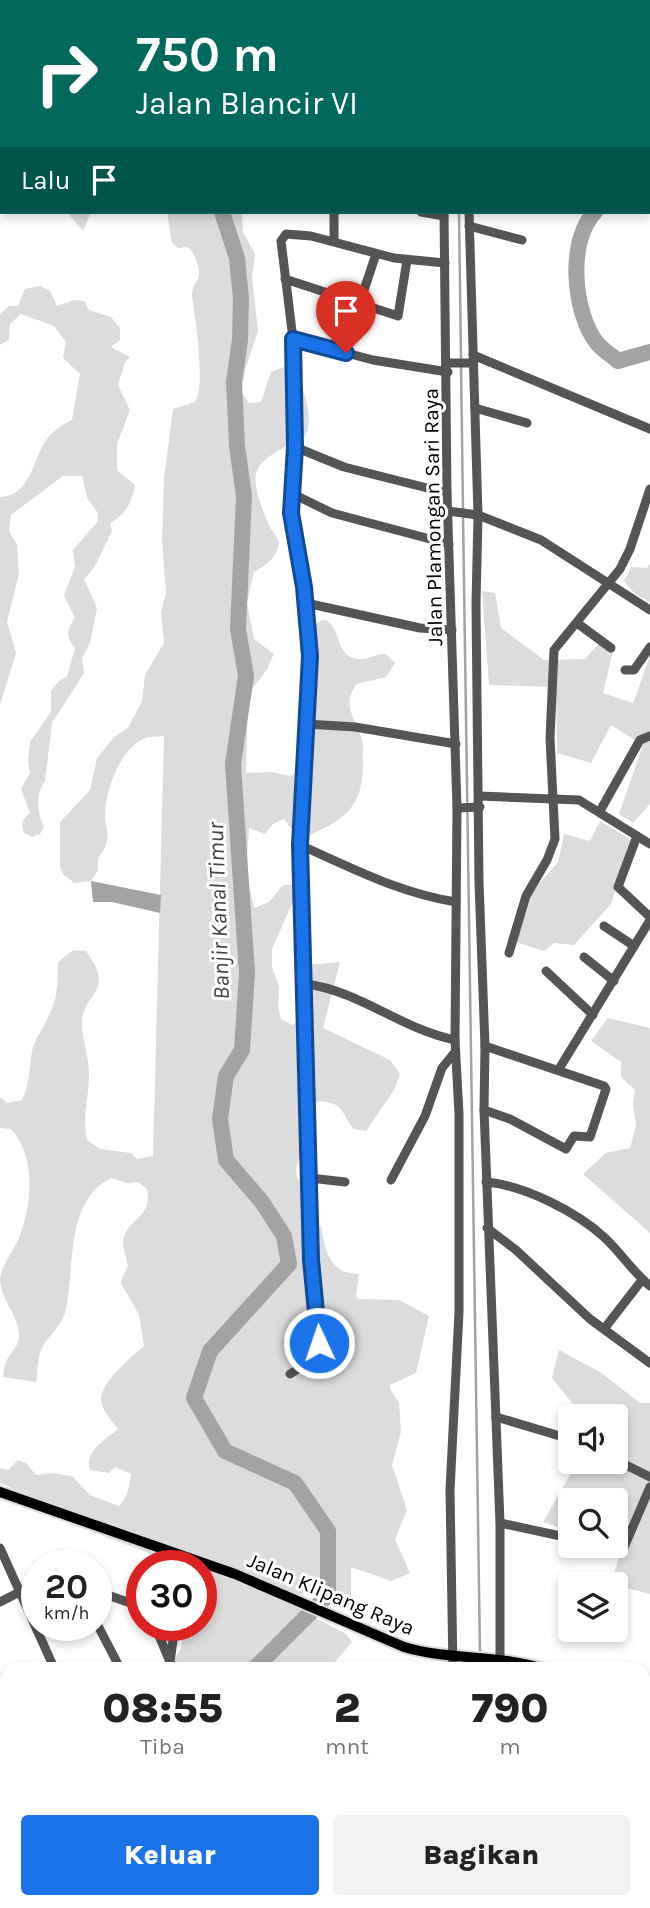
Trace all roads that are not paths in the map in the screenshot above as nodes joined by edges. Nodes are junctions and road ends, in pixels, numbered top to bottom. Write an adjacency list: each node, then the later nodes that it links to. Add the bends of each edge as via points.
1 (334, 214): 6 (street)
2 (444, 214): 9 (street, Jalan Plamongan Sari Raya)
3 (469, 214): 4 (street)
4 (469, 226): 5 (street); 13 (street)
5 (522, 240)
6 (334, 241): 7 (street); 10 (street, via 284,236)
7 (376, 254): 8 (street); 11 (street)
8 (407, 260): 9 (street); 11 (street, via 398,316)
9 (445, 263): 14 (street, Jalan Plamongan Sari Raya)
10 (285, 279): 11 (street); 12 (street)
11 (360, 302)
12 (293, 339): 14 (street, via 373,360); 18 (street)
13 (471, 360): 14 (street); 15 (street); 17 (street)
14 (449, 366): 20 (street, Jalan Plamongan Sari Raya)
15 (475, 408): 16 (street); 23 (street)
16 (527, 423)
17 (650, 429)
18 (295, 447): 20 (street, via 344,467); 21 (street)
19 (650, 489): 25 (street, via 630,549)
20 (447, 493): 22 (street, Jalan Plamongan Sari Raya)
21 (291, 494): 24 (street, via 344,517); 26 (street)
22 (451, 512): 23 (street); 24 (street, Jalan Plamongan Sari Raya)
23 (474, 514): 25 (street, via 541,540); 36 (street)
24 (449, 544): 29 (street, Jalan Plamongan Sari Raya)
25 (608, 585): 27 (street); 28 (street)
26 (306, 603): 29 (street, via 420,628); 33 (street, via 310,675)
27 (650, 610)
28 (577, 623): 31 (street); 37 (street, via 558,642 553,655)
29 (452, 630): 35 (street, Jalan Plamongan Sari Raya)
30 (650, 647): 32 (street, via 634,670)
31 (611, 648)
32 (625, 670)
33 (306, 724): 35 (street, via 355,727); 42 (street)
34 (650, 736): 39 (street, via 640,740)
35 (456, 744): 38 (street, Jalan Plamongan Sari Raya)
36 (480, 796): 37 (street); 38 (street)
37 (552, 798): 39 (street, via 579,800); 47 (street, via 555,839 526,895)
38 (468, 808): 43 (street, Jalan Plamongan Sari Raya, via 457,822); 54 (street, via 479,882)
39 (600, 811): 40 (street)
40 (637, 836): 41 (street); 44 (street, via 618,887)
41 (650, 844)
42 (300, 845): 43 (street, via 423,897); 51 (street)
43 (456, 902): 53 (street, Jalan Plamongan Sari Raya)
44 (650, 918): 46 (street)
45 (604, 926): 46 (street)
46 (634, 946): 50 (street)
47 (509, 953)
48 (584, 957): 50 (street)
49 (545, 971): 52 (street)
50 (614, 981): 52 (street)
51 (306, 984): 53 (street, via 342,991 408,1025); 58 (street)
52 (593, 1015): 56 (street)
53 (455, 1040): 55 (street, Jalan Plamongan Sari Raya)
54 (485, 1046): 56 (street); 57 (street)
55 (455, 1052): 59 (street, via 442,1068 425,1116); 83 (street, Jalan Plamongan Sari Raya, via 459,1312 450,1490)
56 (559, 1069): 57 (street, via 606,1088 590,1137 573,1136 566,1149)
57 (484, 1110): 61 (street)
58 (310, 1178): 60 (street); 66 (street, via 319,1343 313,1360)
59 (391, 1180)
60 (345, 1182)
61 (486, 1182): 62 (street); 63 (street, via 526,1191 597,1230)
62 (487, 1228): 64 (street); 67 (street)
63 (646, 1283): 64 (street)
64 (604, 1329): 65 (street)
65 (650, 1363)
66 (290, 1374)
67 (496, 1417): 68 (street); 73 (street)
68 (558, 1435)
69 (628, 1466): 70 (street)
70 (650, 1477)
71 (650, 1487): 75 (street)
72 (0, 1492): 83 (main road, Jalan Klipang Raya, via 274,1590 427,1654)
73 (500, 1523): 74 (street); 84 (street)
74 (558, 1535)
75 (628, 1536)
76 (0, 1548): 78 (street)
77 (21, 1590): 78 (street)
78 (18, 1591): 79 (street); 85 (street)
79 (0, 1602)
80 (106, 1641): 86 (street)
81 (160, 1641): 87 (street)
82 (172, 1641): 88 (street)
83 (456, 1656): 84 (main road, Jalan Klipang Raya); 89 (street, Jalan Plamongan Sari Raya)
84 (498, 1661)
85 (51, 1662)
86 (117, 1662)
87 (167, 1662)
88 (169, 1662)
89 (455, 1662)

